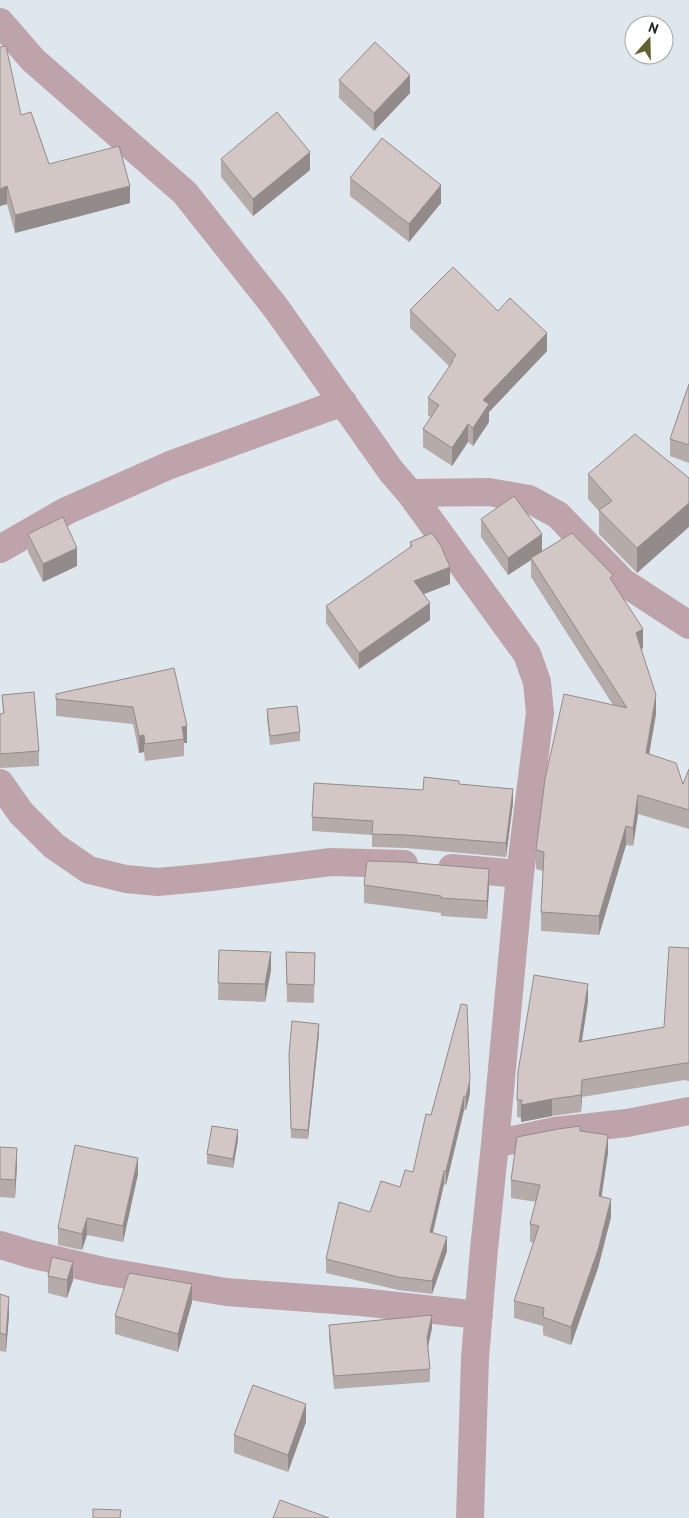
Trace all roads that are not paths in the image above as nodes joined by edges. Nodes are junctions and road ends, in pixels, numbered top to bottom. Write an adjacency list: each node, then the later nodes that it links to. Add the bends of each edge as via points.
1 (0, 22): 2 (street, via 33,60 185,194 276,308)
2 (343, 402): 3 (street); 4 (street, via 170,465 66,511)
3 (410, 493): 5 (street, via 489,492 528,499 558,515 623,582); 7 (street, via 527,654 537,682 540,713)
4 (0, 549)
5 (689, 625)
6 (0, 783): 7 (street, via 21,813 54,846 89,870 126,878 158,882 330,862 405,864)
7 (520, 874): 9 (street)
8 (689, 1111): 9 (street, via 627,1124 555,1131)
9 (495, 1144): 11 (street)
10 (0, 1245): 11 (street, via 103,1271 226,1292 361,1302)
11 (478, 1316): 12 (street)
12 (470, 1518)

